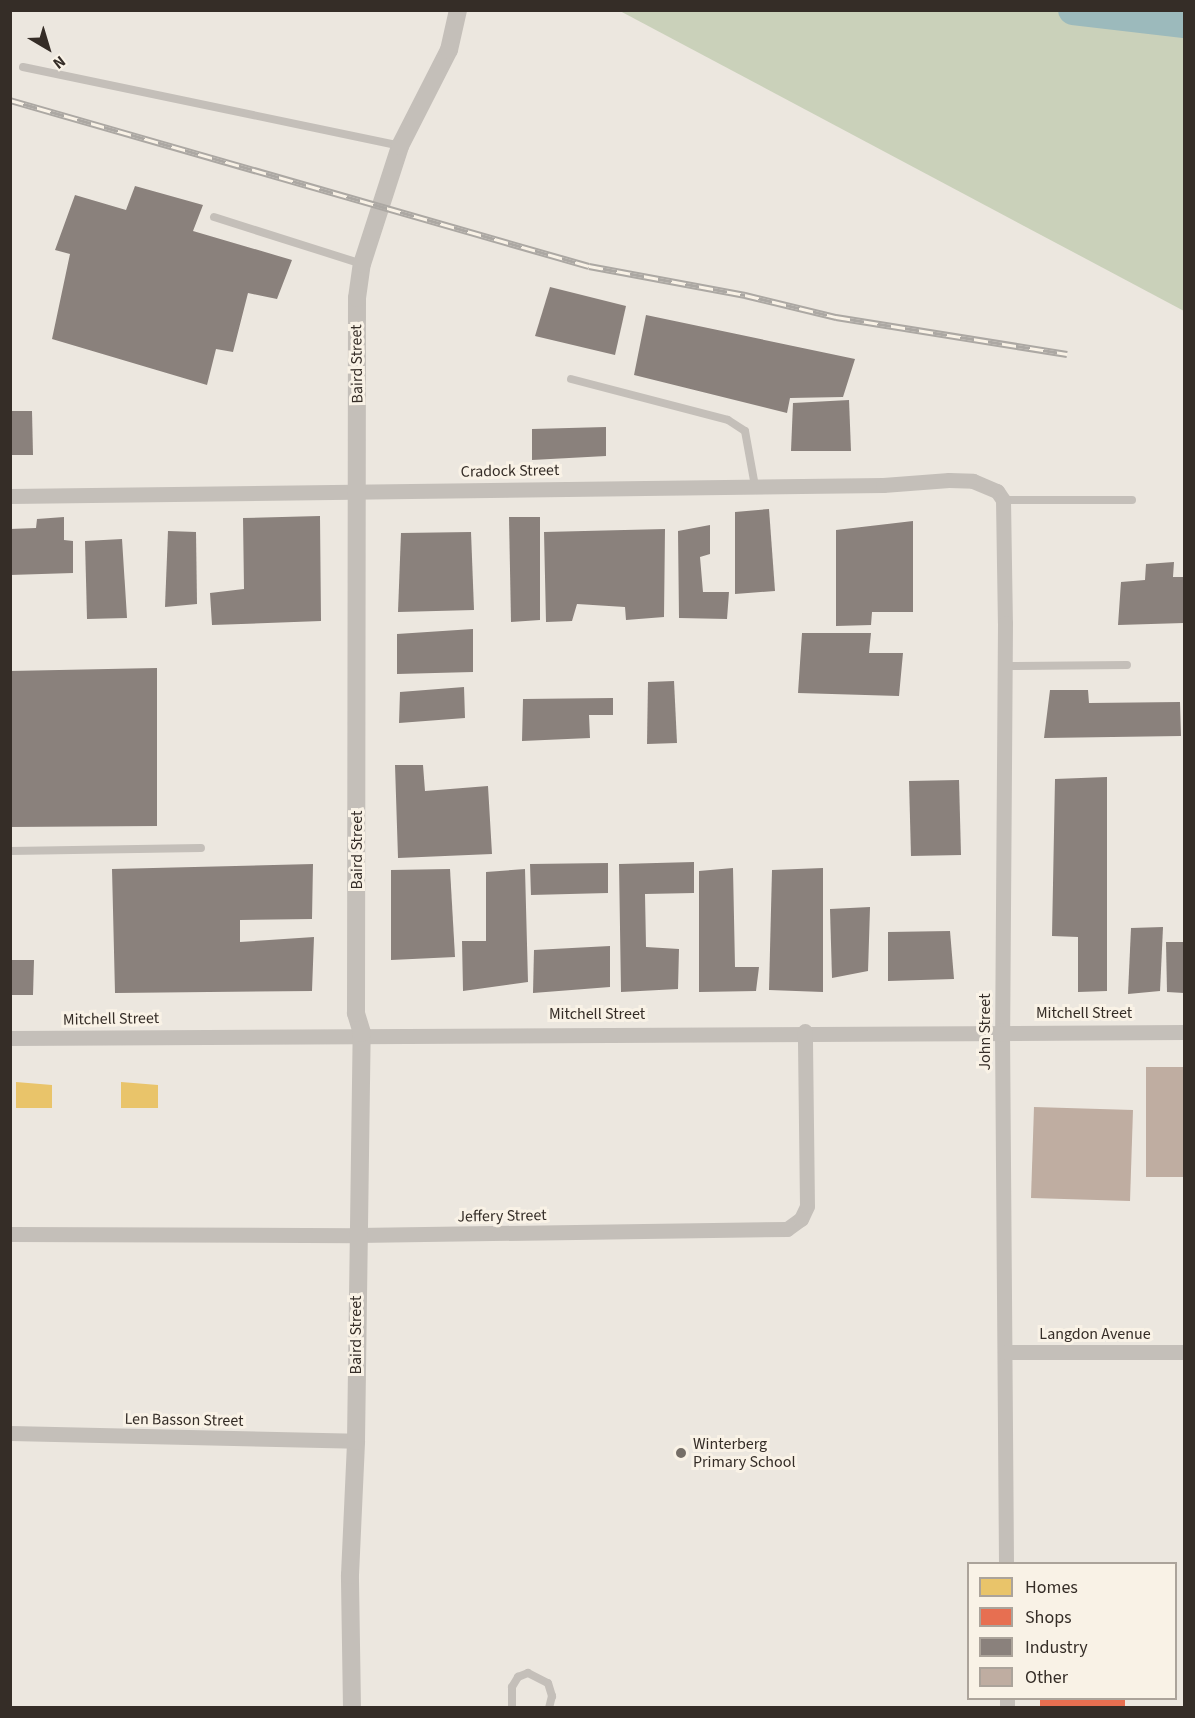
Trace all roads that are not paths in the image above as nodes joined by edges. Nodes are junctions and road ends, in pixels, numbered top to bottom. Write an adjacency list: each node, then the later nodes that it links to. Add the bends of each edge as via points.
1 (458, 10): 3 (street, Baird Street, via 449,50)
2 (23, 67): 3 (lane)
3 (400, 146): 5 (street, Baird Street)
4 (214, 218): 5 (lane)
5 (362, 264): 8 (street, Baird Street, via 356,327)
6 (572, 379): 7 (lane, via 728,420 745,430)
7 (755, 486): 8 (street, Cradock Street); 10 (street, Cradock Street, via 973,481 997,491)
8 (359, 492): 9 (street, Cradock Street); 19 (street, Baird Street, via 356,1013)
9 (10, 496)
10 (1003, 500): 11 (lane); 13 (street, John Street)
11 (1132, 500)
12 (1127, 665): 13 (lane)
13 (1005, 666): 16 (street, John Street)
14 (201, 848): 15 (lane)
15 (10, 851)
16 (1002, 1030): 17 (street, Mitchell Street); 18 (street, Mitchell Street); 23 (street, John Street)
17 (805, 1031): 19 (street, Mitchell Street); 22 (street, Jeffery Street, via 807,1206 791,1228)
18 (1185, 1032)
19 (362, 1033): 20 (street, Mitchell Street); 22 (street, Baird Street)
20 (10, 1038)
21 (10, 1234): 22 (street, Jeffery Street)
22 (357, 1235): 26 (street, Baird Street)
23 (1005, 1352): 24 (street, Langdon Avenue); 27 (street, John Street)
24 (1185, 1352)
25 (10, 1433): 26 (street, Len Basson Street)
26 (356, 1441): 28 (street, Baird Street, via 350,1575)
27 (1006, 1562)
28 (352, 1707)
29 (513, 1707): 30 (lane, via 512,1687 518,1677 528,1673 548,1683 552,1696)
30 (549, 1707)

